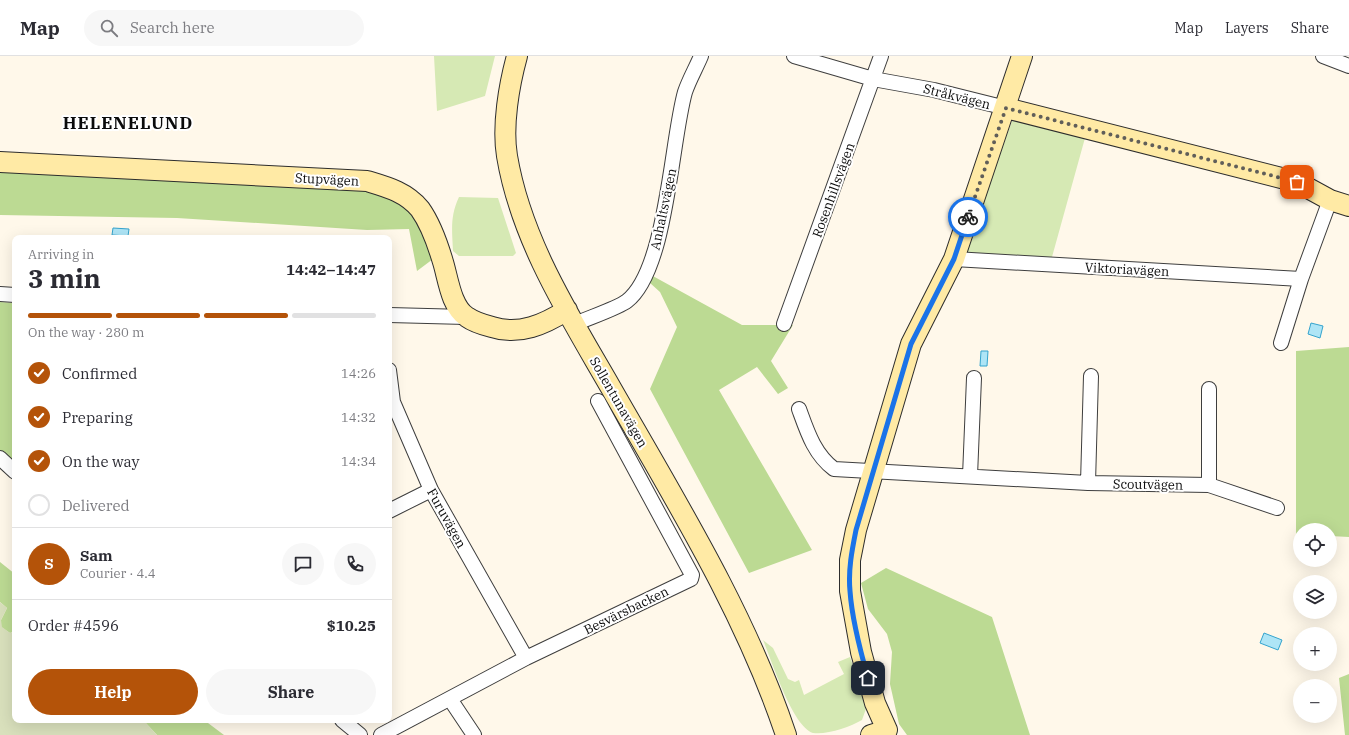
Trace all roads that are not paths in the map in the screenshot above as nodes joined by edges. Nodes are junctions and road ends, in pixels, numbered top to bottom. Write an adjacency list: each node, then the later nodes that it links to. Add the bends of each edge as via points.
1 (517, 56): 19 (street, Sollentunavägen, via 508,106 507,154 514,187 532,239)
2 (701, 56): 19 (street, Anhaltsvägen, via 685,92 664,212 653,255 642,284 627,301)
3 (794, 56): 8 (street, Stråkvägen)
4 (881, 56): 8 (street, Rosenhillsvägen)
5 (1022, 56): 9 (street)
6 (1323, 56): 7 (street)
7 (1349, 66)
8 (873, 79): 9 (street, Stråkvägen, via 934,90); 20 (street, Rosenhillsvägen)
9 (1006, 108): 11 (street, Stråkvägen, via 1297,182); 13 (street)
10 (0, 162): 18 (street, Stupvägen, via 367,181 392,188 409,197 420,210 444,263 454,300)
11 (1330, 200): 12 (street, Stråkvägen); 14 (street)
12 (1349, 206)
13 (954, 259): 14 (street, Viktoriavägen); 30 (street, via 911,344)
14 (1300, 279): 21 (street)
15 (0, 294): 16 (street)
16 (12, 295)
17 (392, 316): 18 (street)
18 (466, 317): 19 (street, via 498,329 527,329 551,320)
19 (571, 317): 44 (street, Sollentunavägen, via 699,542 755,654)
20 (784, 324)
21 (1281, 342)
22 (1091, 376): 32 (street)
23 (974, 378): 31 (street)
24 (1209, 389): 33 (street)
25 (392, 394): 34 (street, Furuvägen, via 393,402)
26 (598, 401): 37 (street, Besvärsbacken, via 692,575 691,579)
27 (799, 409): 30 (street, Scoutvägen, via 809,437 824,461 834,469)
28 (0, 458): 29 (street)
29 (12, 469)
30 (872, 471): 31 (street, Scoutvägen); 40 (street, via 850,560 850,591 861,652)
31 (970, 476): 32 (street, Scoutvägen)
32 (1088, 483): 33 (street, Scoutvägen)
33 (1209, 485): 35 (street, Scoutvägen)
34 (431, 490): 36 (street); 37 (street, Furuvägen)
35 (1277, 508)
36 (392, 509)
37 (526, 658): 38 (street, Besvärsbacken)
38 (450, 699): 42 (street, Besvärsbacken); 43 (street)
39 (346, 723): 41 (street)
40 (883, 733)
41 (360, 735)
42 (380, 735)
43 (474, 735)
44 (786, 735)

